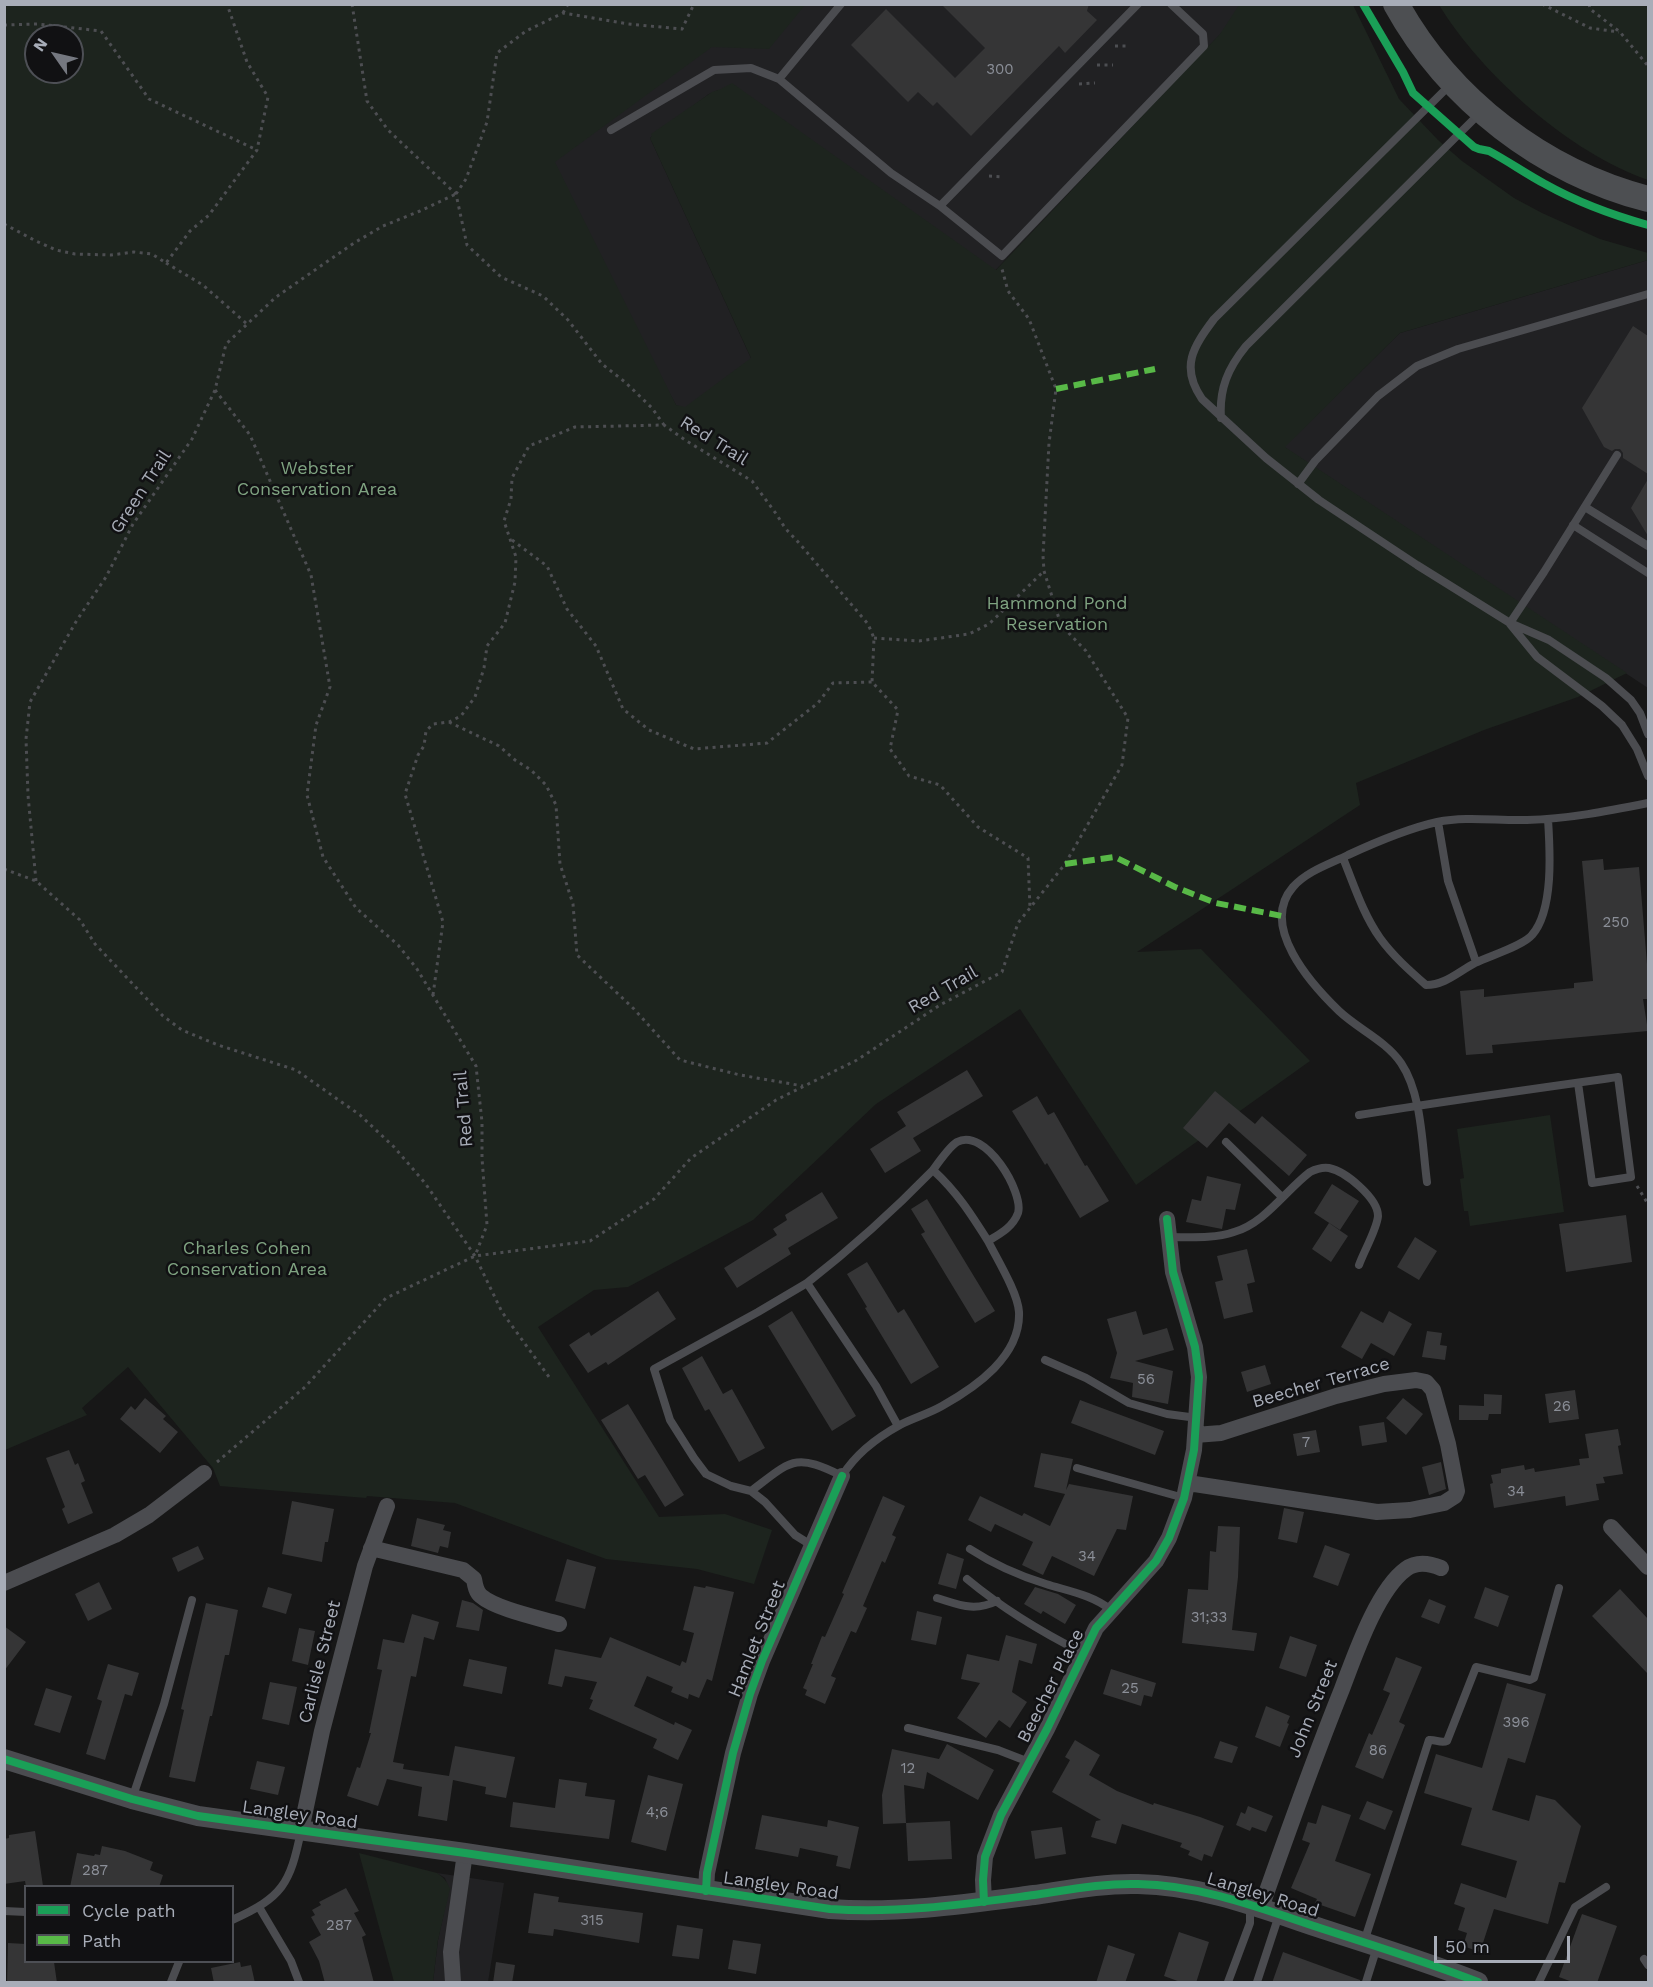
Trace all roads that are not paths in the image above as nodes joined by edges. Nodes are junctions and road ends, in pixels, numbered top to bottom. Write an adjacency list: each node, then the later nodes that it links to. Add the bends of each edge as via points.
1 (841, 4): 5 (lane)
2 (1138, 4): 10 (lane)
3 (1396, 4): 6 (main road, via 1423,48)
4 (1178, 7): 10 (lane, via 1203,34 1204,46 1002,256)
5 (779, 79): 8 (lane, via 750,68 714,70); 10 (lane, via 891,173)
6 (1452, 82): 7 (main road); 12 (lane, via 1203,334 1190,361 1191,375 1195,389)
7 (1482, 111): 9 (main road, via 1568,169); 12 (lane, via 1246,346 1227,372)
8 (611, 130)
9 (1648, 199)
10 (940, 206)
11 (1648, 294): 14 (lane, via 1458,349 1417,366 1378,396)
12 (1221, 418): 14 (lane)
13 (1617, 454): 15 (lane)
14 (1298, 484): 19 (lane)
15 (1585, 507): 16 (lane); 17 (lane)
16 (1573, 525): 18 (lane); 19 (lane)
17 (1648, 546)
18 (1648, 573)
19 (1510, 623): 20 (lane, via 1567,650 1620,688 1640,713); 21 (lane, via 1538,657 1618,721)
20 (1648, 734)
21 (1648, 776)
22 (1648, 803): 23 (lane)
23 (1548, 819): 24 (lane); 26 (lane, via 1550,850 1543,917 1532,936)
24 (1438, 822): 25 (lane); 26 (lane, via 1448,881)
25 (1343, 858): 26 (lane, via 1380,938 1426,985 1446,981); 28 (lane, via 1302,878 1288,893 1282,916 1286,942 1339,1011 1401,1063)
26 (1476, 962)
27 (1578, 1083): 27 (lane, via 1592,1183 1631,1177 1618,1077); 28 (lane)
28 (1417, 1105): 29 (lane); 32 (lane)
29 (1359, 1115)
30 (1226, 1142): 33 (lane)
31 (933, 1170): 36 (lane, Hamlet Street, via 967,1206); 36 (lane, via 957,1142 979,1142 991,1150 1018,1199 1019,1211 1009,1228); 38 (lane, via 876,1226)
32 (1427, 1182)
33 (1282, 1197): 35 (lane, via 1239,1231); 37 (lane, via 1322,1168 1341,1173 1358,1185 1373,1201 1378,1214)
34 (1167, 1219): 35 (street, Beecher Place)
35 (1168, 1237): 40 (street, Beecher Place, via 1176,1287 1198,1361)
36 (988, 1241): 41 (lane, Hamlet Street, via 1019,1310 1018,1332 1012,1345 978,1383 941,1407)
37 (1359, 1265)
38 (807, 1283): 41 (lane); 46 (lane, via 654,1369 670,1420 694,1458 706,1473)
39 (1045, 1360): 40 (lane, via 1129,1403)
40 (1197, 1418): 42 (street, Beecher Place)
41 (898, 1426): 45 (lane, Hamlet Street, via 861,1452)
42 (1196, 1436): 47 (street, Beecher Place); 47 (street, Beecher Terrace, via 1221,1433 1354,1390 1421,1380 1433,1390 1457,1491 1444,1503 1377,1512)
43 (1077, 1468): 47 (lane)
44 (204, 1473): 56 (street, via 116,1535)
45 (842, 1476): 46 (lane, via 813,1462 793,1462); 50 (street, Hamlet Street)
46 (751, 1491): 50 (lane, via 795,1535)
47 (1186, 1491): 61 (street, Beecher Place, via 1163,1551)
48 (387, 1506): 51 (street, Carlisle Street)
49 (1611, 1527): 53 (street)
50 (811, 1545): 71 (street, Hamlet Street, via 745,1709)
51 (371, 1548): 62 (street, via 464,1570 474,1578 481,1596 497,1605); 68 (street, Carlisle Street, via 322,1731)
52 (970, 1549): 61 (lane, via 1034,1580 1097,1601)
53 (1648, 1567)
54 (1441, 1568): 74 (street, John Street, via 1422,1563 1407,1568 1392,1582 1381,1601 1313,1762)
55 (967, 1579): 60 (lane)
56 (4, 1583)
57 (1559, 1588): 78 (lane, via 1534,1678 1476,1667 1447,1741 1429,1740)
58 (937, 1598): 60 (lane, via 970,1607)
59 (192, 1600): 67 (lane)
60 (997, 1601): 63 (lane)
61 (1111, 1610): 63 (street, Beecher Place)
62 (559, 1624)
63 (1083, 1653): 66 (street, Beecher Place)
64 (908, 1728): 66 (lane, via 998,1750)
65 (4, 1759): 67 (street, Langley Road)
66 (1029, 1762): 72 (street, Beecher Place, via 989,1843)
67 (132, 1799): 68 (street, Langley Road, via 198,1816)
68 (301, 1830): 69 (street, Langley Road); 73 (lane, via 287,1880)
69 (465, 1853): 71 (street, Langley Road); 82 (street, via 451,1952)
70 (1606, 1887): 87 (lane, via 1575,1907)
71 (706, 1891): 72 (street, Langley Road, via 853,1910 921,1909)
72 (984, 1902): 74 (street, Langley Road, via 1138,1884 1197,1890)
73 (259, 1907): 77 (lane); 81 (lane, via 291,1961)
74 (1264, 1909): 78 (street, Langley Road); 83 (lane, via 1250,1923); 84 (lane)
75 (4, 1911): 76 (lane)
76 (24, 1912)
77 (234, 1919)
78 (1371, 1944): 85 (lane); 86 (street, Langley Road)
79 (179, 1963): 80 (lane)
80 (171, 1983)
81 (299, 1983)
82 (453, 1983)
83 (1228, 1983)
84 (1257, 1983)
85 (1366, 1983)
86 (1478, 1983)
87 (1539, 1983)

